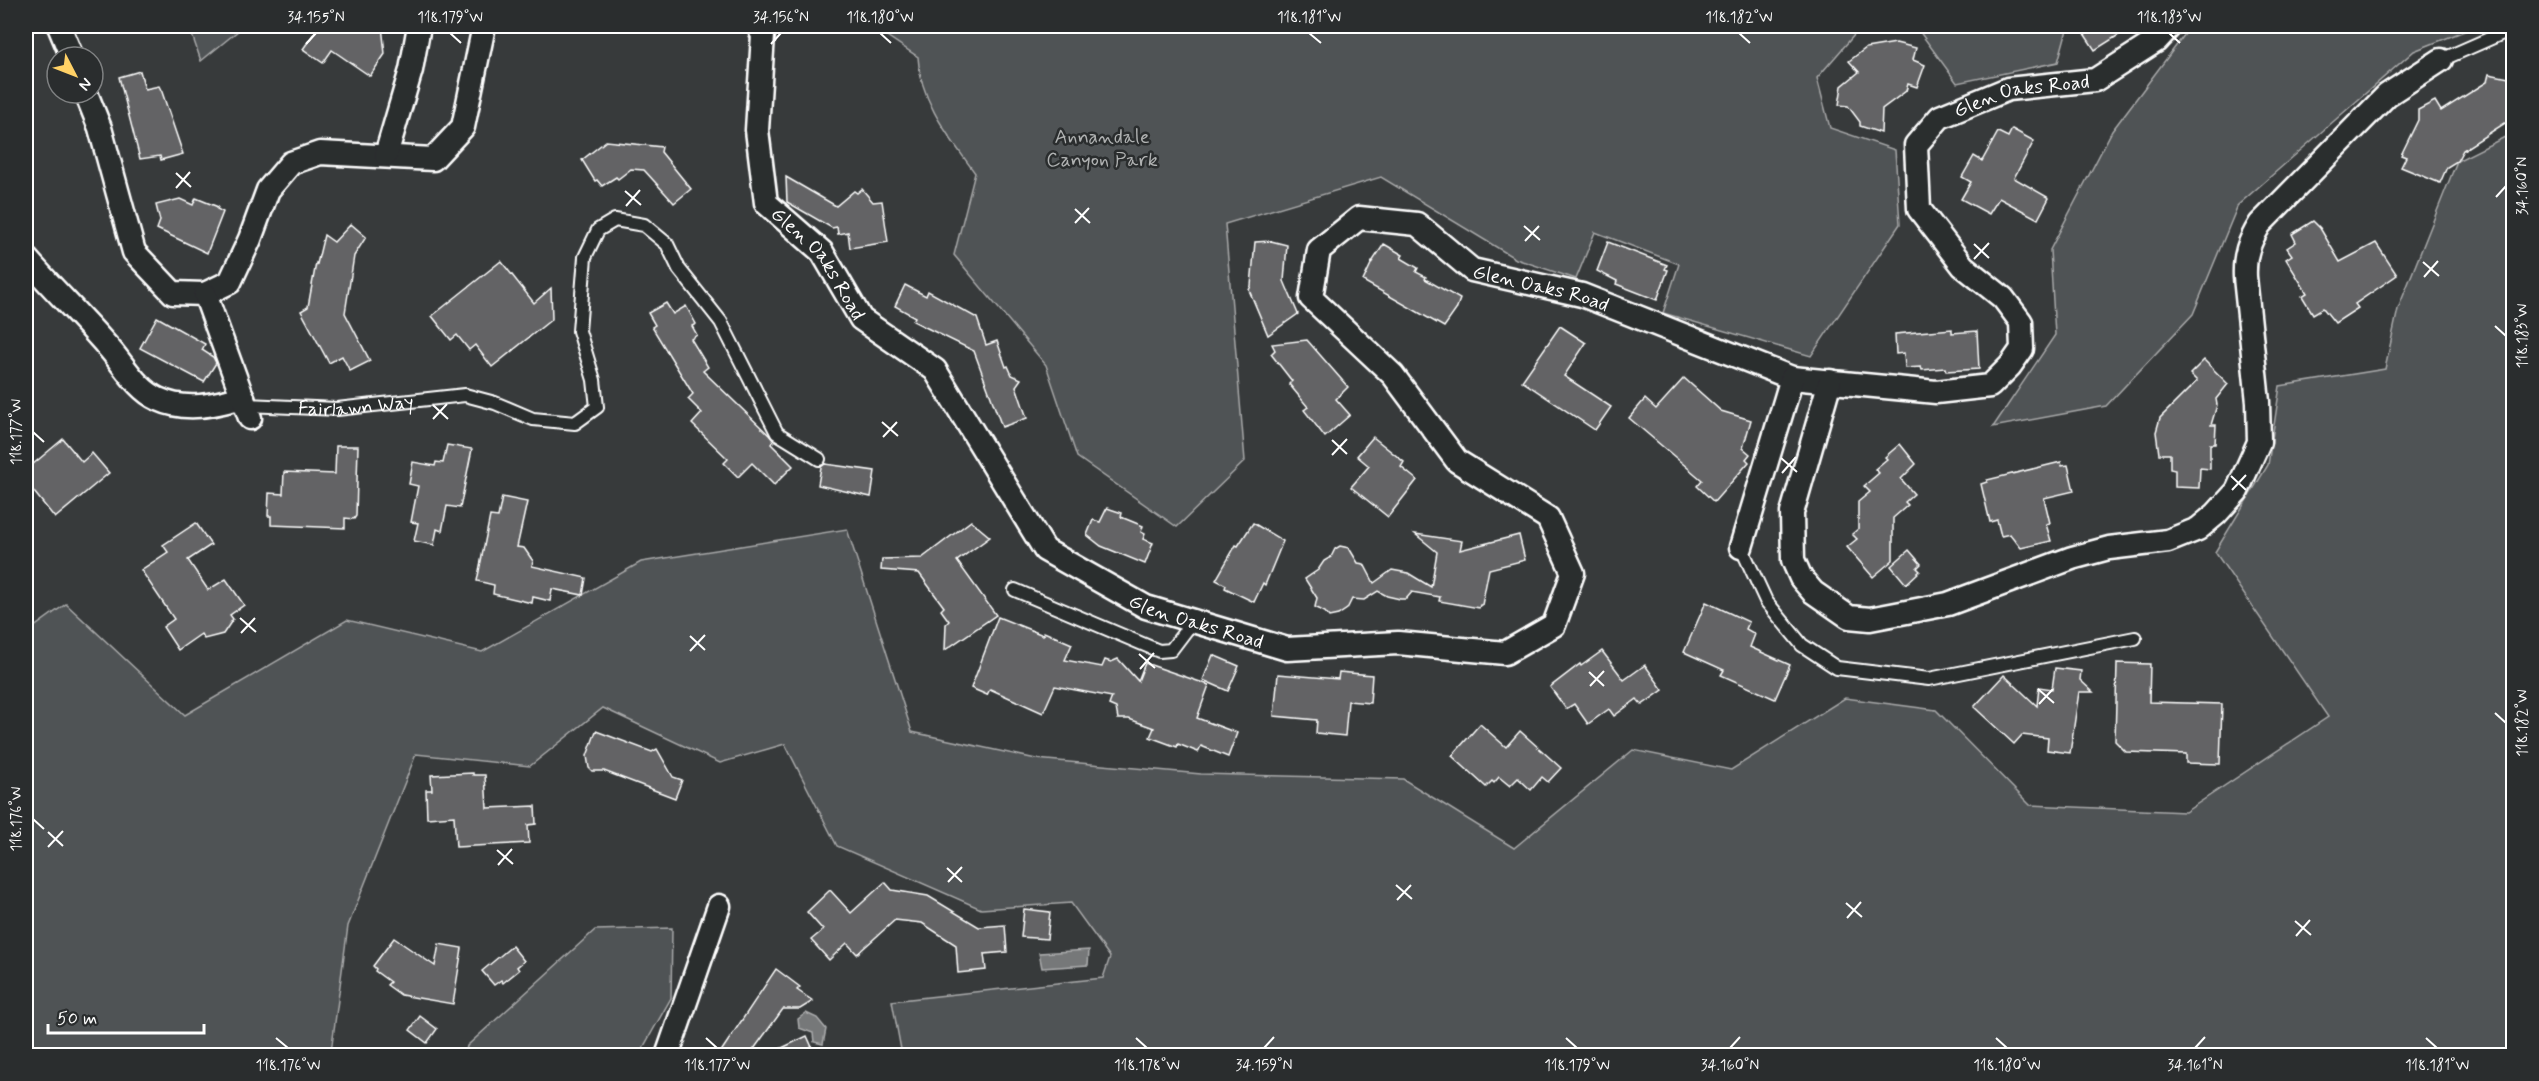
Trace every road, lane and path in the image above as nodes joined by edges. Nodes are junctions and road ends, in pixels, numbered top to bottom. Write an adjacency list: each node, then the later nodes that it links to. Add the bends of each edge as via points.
1 (59, 26): 7 (street)
2 (419, 26): 10 (street, via 411,70)
3 (484, 26): 10 (street, via 463,127 433,159)
4 (758, 26): 19 (street, Glen Oaks Road, via 763,35 757,130 766,203 822,252 861,319 935,370 1045,550 1146,607)
5 (2170, 26): 14 (street, Glen Oaks Road, via 2156,41 2096,80 2008,89 1940,117 1916,145 1919,209 1963,266 2003,298 2021,322 2022,349 2010,366 1990,386 1936,392)
6 (2514, 28): 8 (lane)
7 (67, 45)
8 (2441, 60): 14 (street, via 2387,95 2260,224 2248,243 2244,260 2259,442 2237,491 2198,529 2168,541 2109,548 2072,558 1948,604 1870,619 1849,617 1813,592 1792,560 1792,513)
9 (91, 105): 12 (street, via 134,252 173,292)
10 (386, 155): 12 (street, via 320,153 291,163 268,190 230,282)
11 (26, 258): 15 (street, via 140,386 156,398 174,405)
12 (205, 294): 15 (street)
13 (1792, 378): 14 (street, Glen Oaks Road); 17 (street); 19 (street, Glen Oaks Road, via 1582,295 1472,270 1417,224 1359,218 1319,250 1311,298 1393,375 1457,461 1548,518 1573,573 1554,625 1505,653 1398,643 1287,649)
14 (1830, 381)
15 (246, 407): 16 (lane, Fairlawn Way, via 337,410 465,395 533,419 575,423 597,407 594,381 579,331 585,257 598,230 615,220 644,225 667,244 679,269 721,322 777,433)
16 (819, 459)
17 (1741, 547): 20 (lane, via 1766,601 1802,645 1838,668 1929,679)
18 (1015, 590): 19 (lane, via 1159,651 1171,650)
19 (1193, 621)
20 (2135, 638)
21 (719, 906): 22 (street)
22 (667, 1056)

